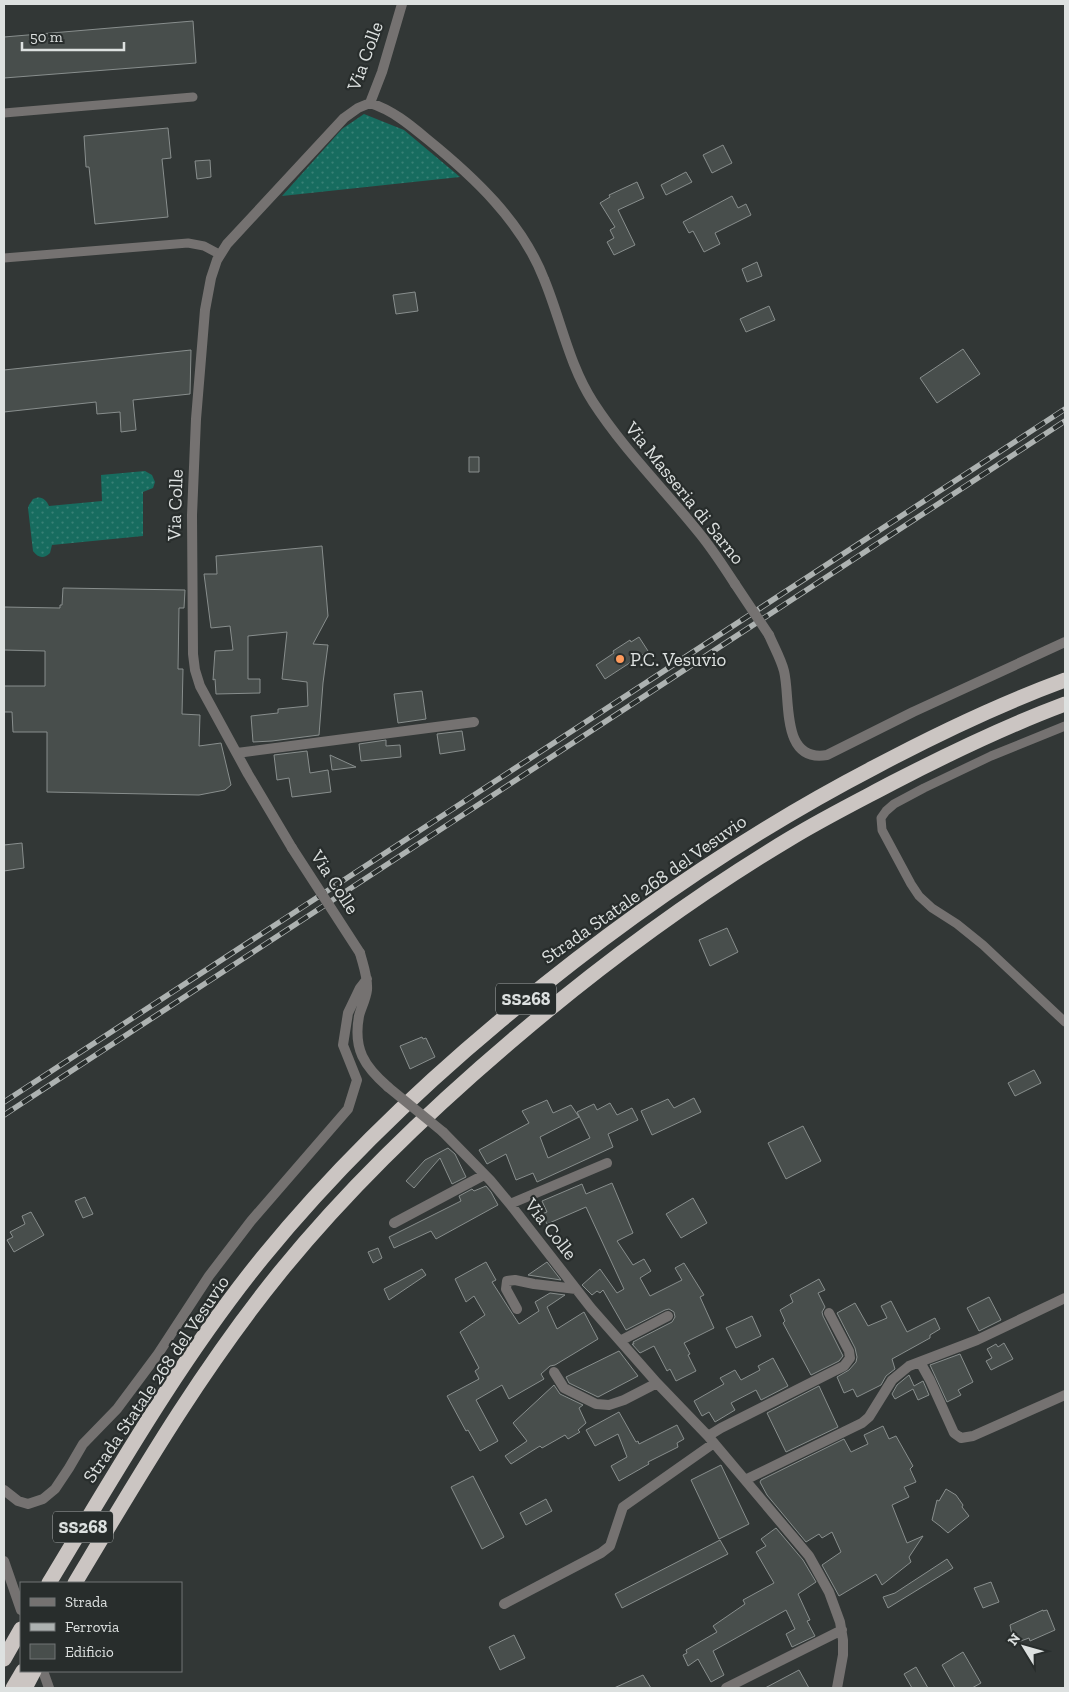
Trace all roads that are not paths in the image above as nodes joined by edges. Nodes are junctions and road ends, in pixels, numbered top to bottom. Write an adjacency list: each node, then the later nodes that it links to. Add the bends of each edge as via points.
1 (402, 4): 3 (street, Via Colle)
2 (193, 97): 4 (lane)
3 (370, 103): 5 (street, Via Colle, via 344,118); 7 (street, Via Masseria di Sarno, bridge, via 394,114 438,148 494,201 516,227 544,279 572,359 591,400 630,453 700,534 769,635 784,671 789,725 800,747 808,754 817,757 827,755)
4 (4, 113)
5 (219, 254): 6 (lane, via 204,246 188,243); 12 (street, Via Colle, via 205,310 196,419 191,567 193,654 200,686)
6 (4, 258)
7 (1065, 642)
8 (1065, 680): 33 (highway, Strada Statale 268 del Vesuvio / SS268, via 934,735 777,820 605,937 462,1054 335,1175 236,1292 146,1424)
9 (1065, 704): 34 (highway, Strada Statale 268 del Vesuvio / SS268, via 943,756 790,839 621,953 476,1071 392,1148 353,1189 255,1304 161,1441)
10 (474, 722): 12 (street)
11 (1065, 726): 14 (lane, via 924,788 894,804 881,818 882,830 919,896 983,944)
12 (237, 753): 13 (street, Via Colle, bridge, via 292,848 360,953)
13 (367, 979): 16 (street, Via Colle, bridge, via 357,1039 361,1057 372,1073 443,1132); 31 (street, via 348,1013 343,1045 357,1080 348,1109 250,1220 158,1354 117,1408 83,1444 55,1489 43,1499 28,1504)
14 (1065, 1022)
15 (607, 1163): 17 (street)
16 (484, 1175): 17 (street, Via Colle); 18 (street)
17 (510, 1204): 19 (street, Via Colle)
18 (394, 1223)
19 (576, 1289): 21 (street, via 515,1280 507,1282 506,1289); 24 (street, Via Colle)
20 (1065, 1298): 25 (street, via 977,1340)
21 (517, 1309)
22 (829, 1313): 29 (street, via 849,1351 850,1358 844,1366 721,1428)
23 (668, 1316): 24 (street)
24 (620, 1341): 27 (street, Via Colle)
25 (920, 1362): 28 (street, via 954,1433 961,1438 973,1436); 30 (street, via 909,1366 892,1380 870,1417)
26 (554, 1372): 27 (street, via 564,1388 596,1404 609,1405 624,1400)
27 (657, 1383): 29 (street, Via Colle)
28 (1065, 1396)
29 (711, 1440): 30 (street, Via Colle); 35 (street, via 623,1507 610,1546)
30 (745, 1480): 38 (street, Via Colle, via 809,1556 829,1592)
31 (4, 1490)
32 (4, 1561): 36 (street)
33 (50, 1582)
34 (76, 1582)
35 (504, 1604)
36 (20, 1607)
37 (20, 1624): 40 (highway)
38 (842, 1630): 48 (street); 49 (street, Via Colle, via 843,1655)
39 (20, 1631): 41 (highway)
40 (4, 1645)
41 (4, 1658)
42 (22, 1672): 45 (highway)
43 (33, 1672): 46 (highway)
44 (43, 1672): 47 (street)
45 (13, 1688)
46 (25, 1688)
47 (49, 1688)
48 (726, 1688)
49 (837, 1688)

